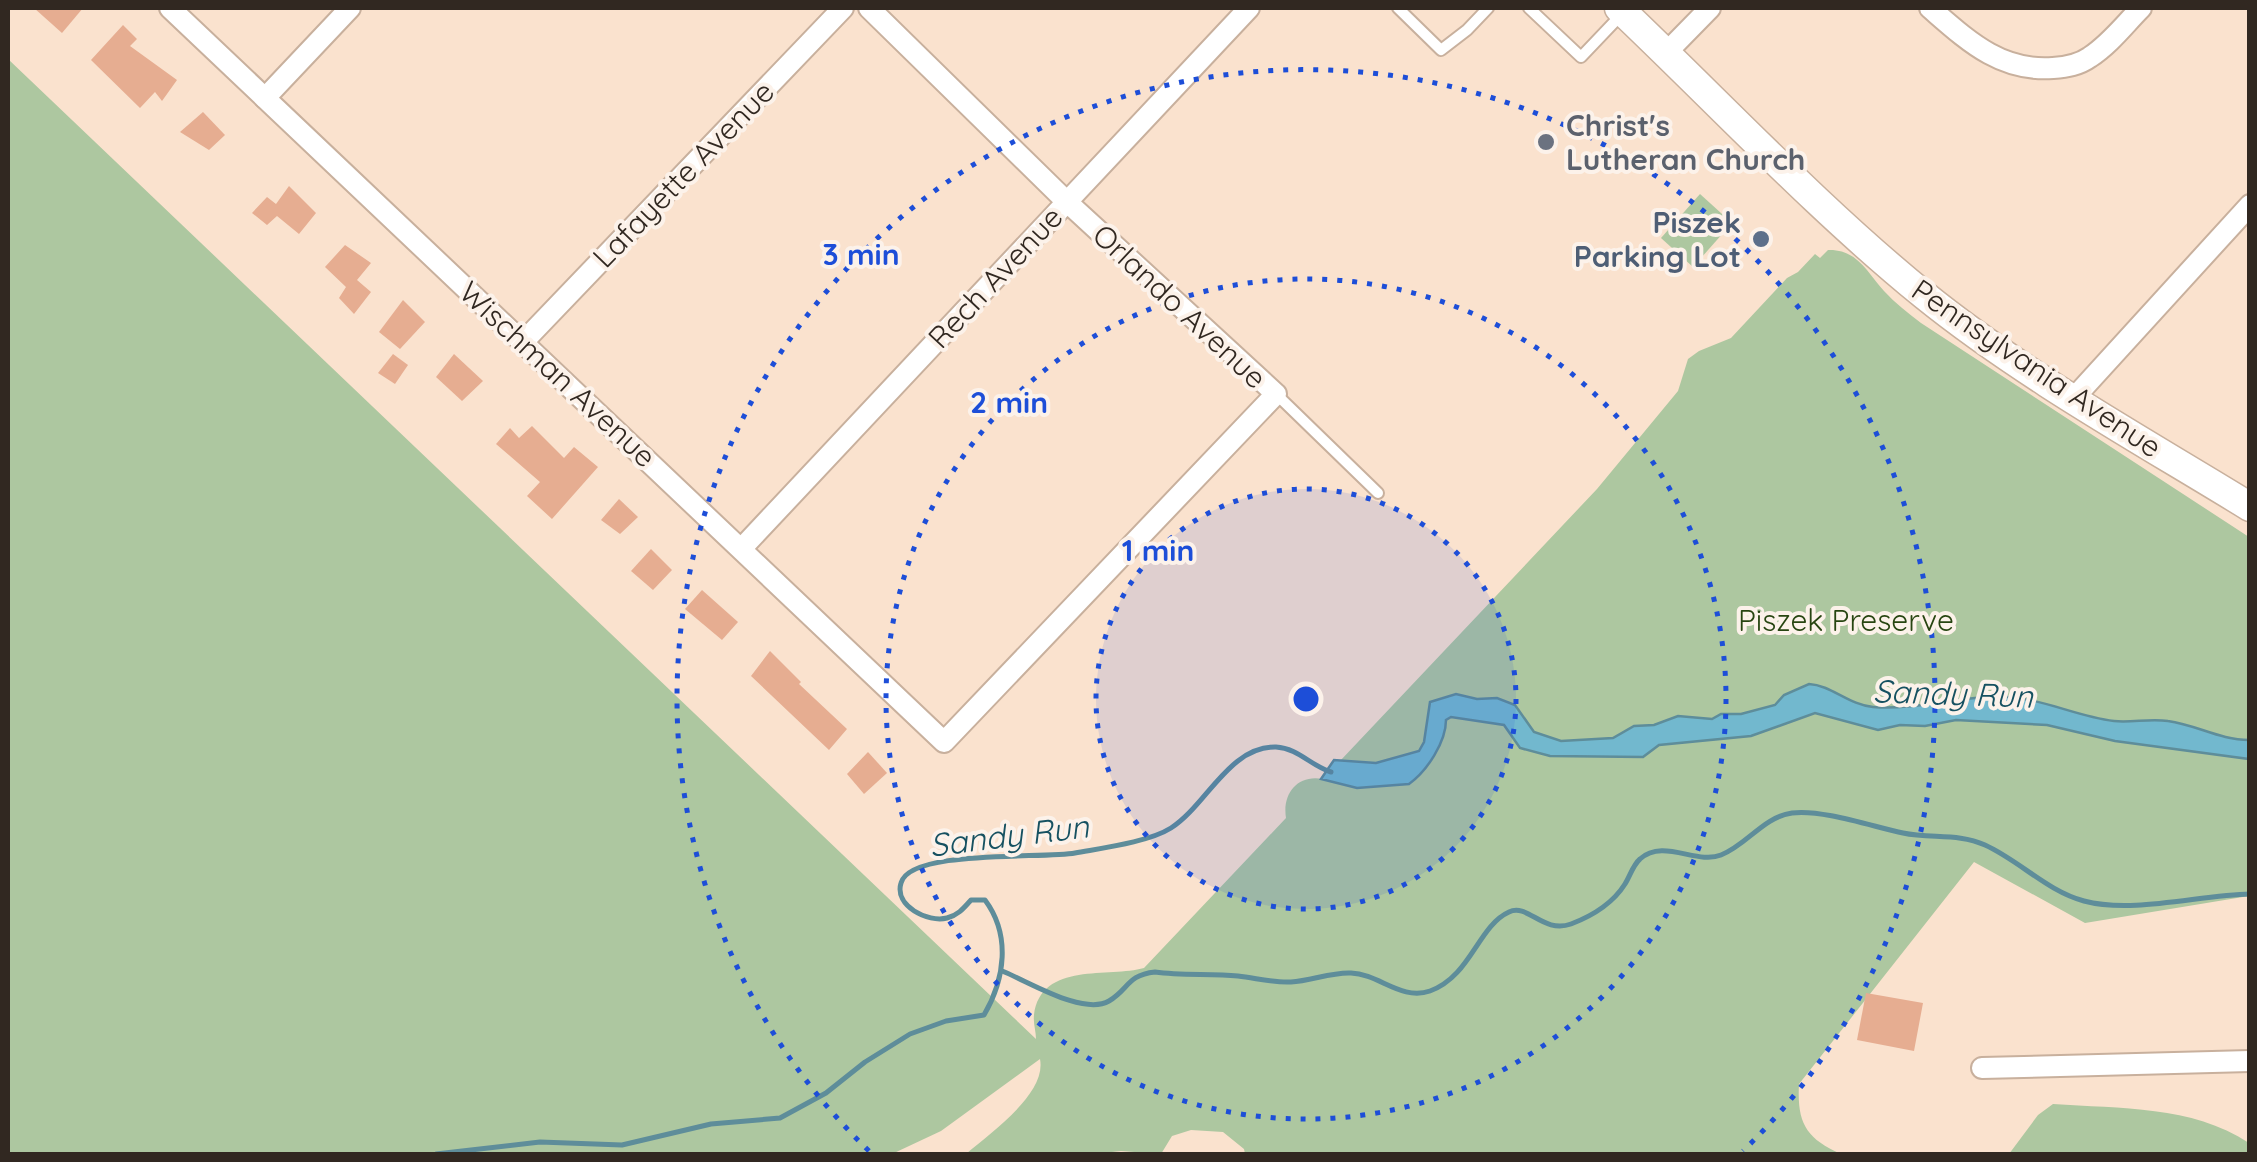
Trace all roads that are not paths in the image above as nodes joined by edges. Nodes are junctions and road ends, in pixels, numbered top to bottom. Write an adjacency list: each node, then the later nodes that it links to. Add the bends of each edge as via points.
1 (170, 8): 14 (street, Wischman Avenue)
2 (350, 8): 14 (street)
3 (843, 8): 17 (street, Lafayette Avenue)
4 (869, 8): 15 (street, Orlando Avenue)
5 (1249, 8): 15 (street, Rech Avenue)
6 (1398, 8): 7 (lane, via 1442,50)
7 (1488, 8)
8 (1529, 8): 12 (lane, via 1581,56)
9 (1710, 8): 13 (street)
10 (1930, 8): 11 (street, via 1993,58 2048,69 2089,58)
11 (2141, 8)
12 (1621, 10): 13 (main road, Pennsylvania Avenue)
13 (1666, 53): 19 (main road, Pennsylvania Avenue, via 1884,262)
14 (265, 98): 17 (street, Wischman Avenue)
15 (1066, 201): 18 (street, Orlando Avenue); 22 (street, Rech Avenue)
16 (2250, 205): 19 (street)
17 (524, 341): 22 (street, Wischman Avenue)
18 (1276, 394): 20 (lane); 22 (street, Wischman Avenue, via 944,742)
19 (2074, 398): 21 (main road, Pennsylvania Avenue)
20 (1378, 493)
21 (2250, 507)
22 (742, 548)
23 (2250, 1062): 24 (street)
24 (1982, 1068)

